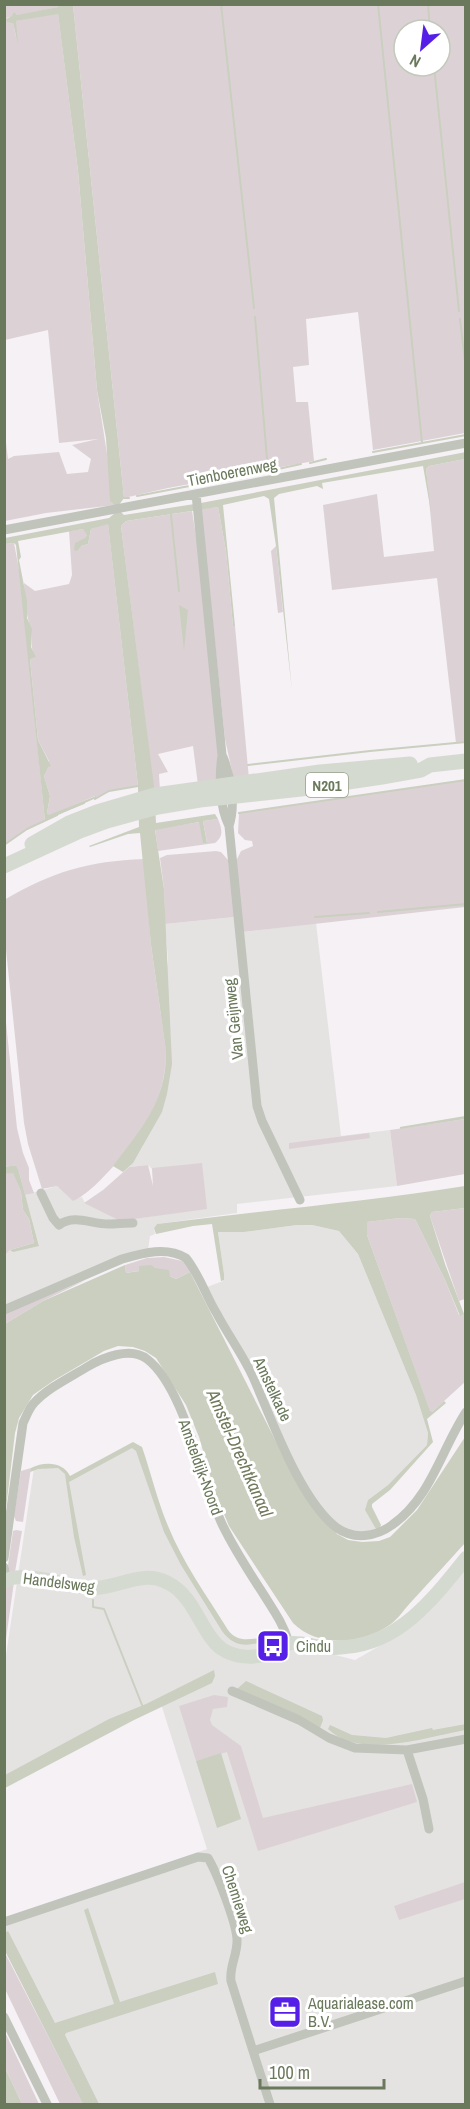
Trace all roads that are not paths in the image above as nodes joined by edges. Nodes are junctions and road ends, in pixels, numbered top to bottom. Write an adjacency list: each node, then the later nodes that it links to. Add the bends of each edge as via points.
1 (465, 443): 2 (street, Tienboerenweg)
2 (196, 497): 3 (street, Tienboerenweg); 5 (street, Van Geijnweg)
3 (4, 530)
4 (465, 761): 5 (main road, N201, via 393,764)
5 (226, 791): 6 (main road, N201, via 130,808); 8 (street, Van Geijnweg, via 225,818 229,826 257,1106)
6 (7, 865)
7 (41, 1193): 9 (street, via 59,1225 76,1219 106,1225)
8 (300, 1200)
9 (134, 1223)
10 (4, 1310): 11 (street, Amstelkade, via 141,1253 169,1252 186,1258 252,1374 299,1479 329,1520 349,1534 365,1537 380,1532 410,1510 424,1492)
11 (465, 1412)
12 (4, 1558): 15 (street, Amsteldijk-Noord, via 22,1423 33,1404 51,1388 93,1364 130,1353 146,1358 172,1392 222,1524 285,1628)
13 (465, 1558): 15 (street, via 426,1606 386,1635 347,1647)
14 (5, 1576): 15 (street, Handelsweg, via 94,1588 136,1578 159,1579 184,1594 216,1642 229,1652 258,1656)
15 (289, 1643)
16 (232, 1690): 18 (street, via 355,1748)
17 (465, 1739): 18 (street)
18 (407, 1750): 19 (street)
19 (429, 1829)
20 (4, 1922): 23 (street, Chemieweg, via 198,1857 208,1858 235,1928 231,1981)
21 (465, 1981): 23 (street)
22 (4, 2017): 24 (street)
23 (253, 2051): 25 (street)
24 (46, 2104)
25 (270, 2104)

